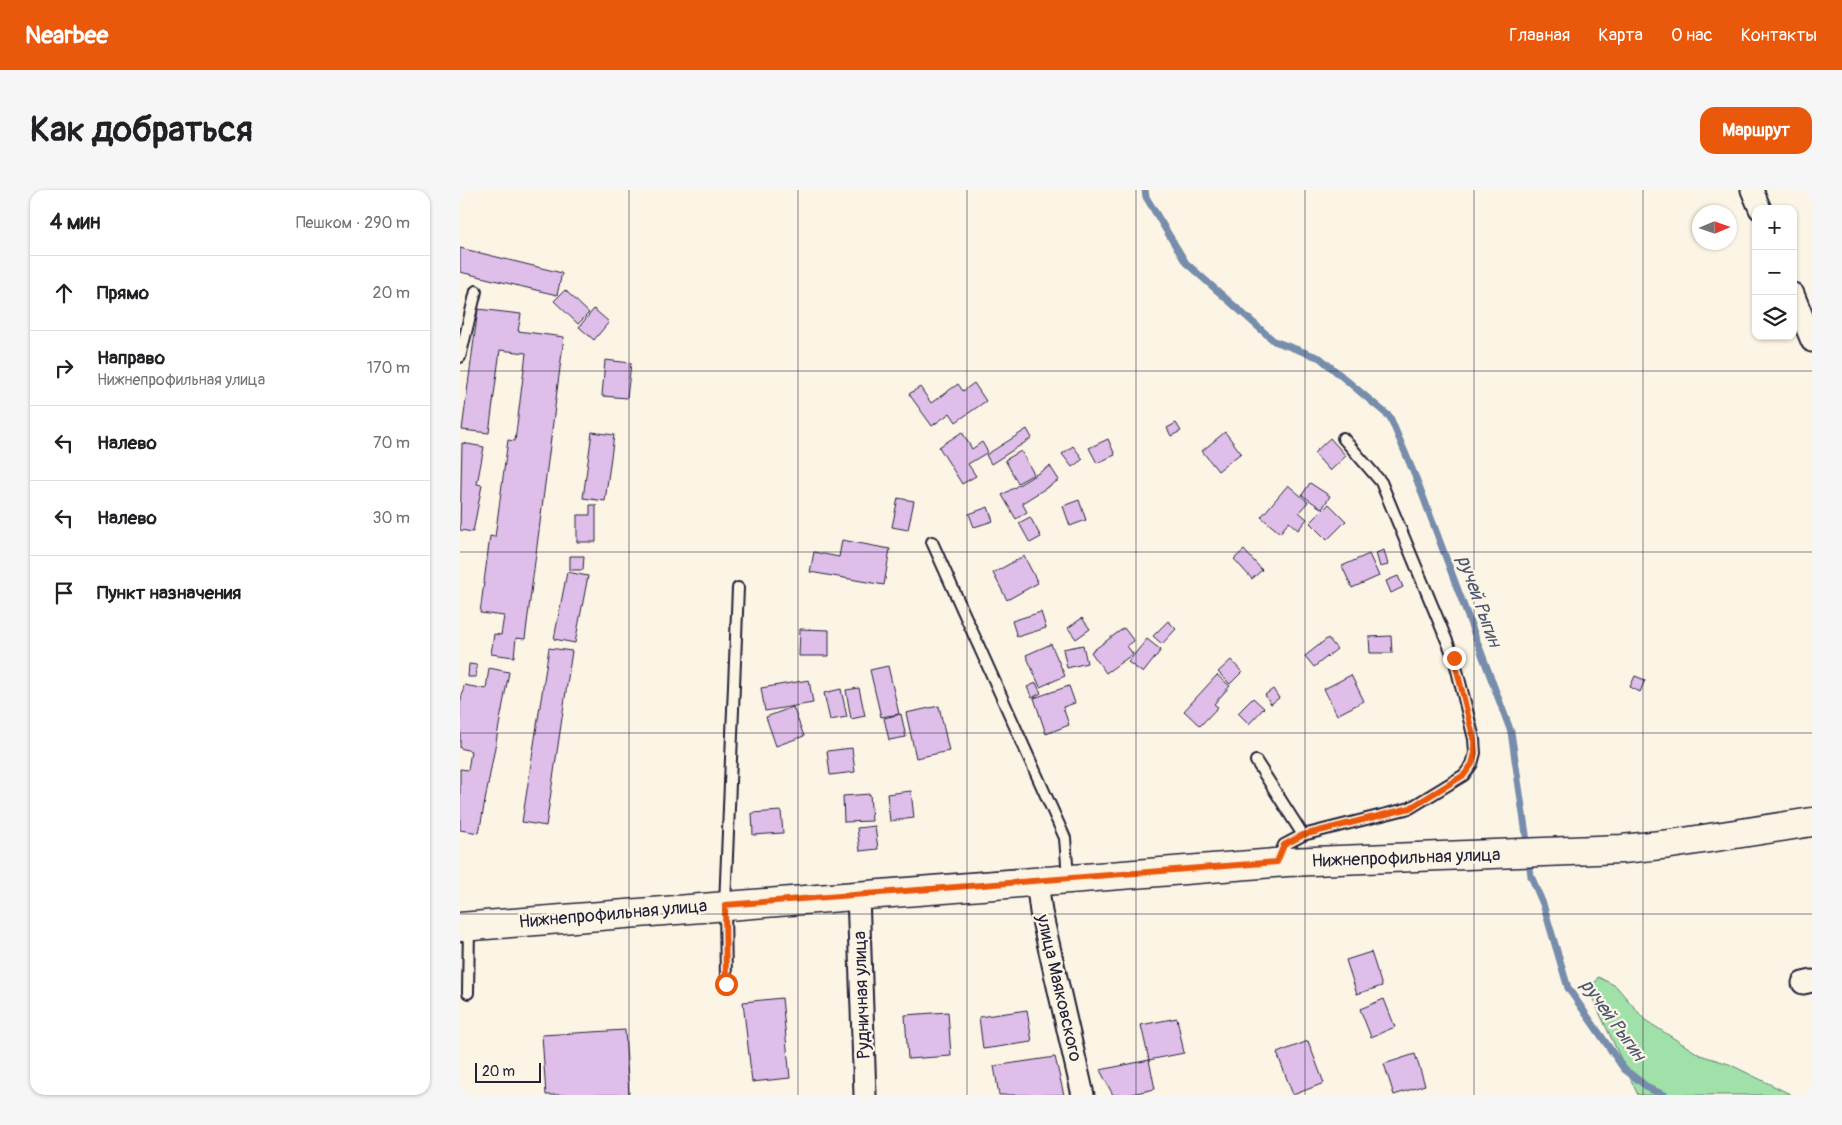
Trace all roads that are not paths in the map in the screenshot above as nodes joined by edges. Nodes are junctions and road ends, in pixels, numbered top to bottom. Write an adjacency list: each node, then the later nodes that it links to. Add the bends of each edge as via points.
1 (1752, 190): 2 (street)
2 (1758, 205)
3 (476, 291): 6 (lane)
4 (1793, 295): 5 (street)
5 (1812, 341)
6 (460, 357)
7 (1343, 438): 12 (lane, via 1381,482 1454,658 1475,753 1464,775 1410,808)
8 (932, 542): 14 (lane, via 1064,838)
9 (738, 588): 17 (lane)
10 (1256, 761): 12 (lane)
11 (1812, 822): 13 (street, Нижнепрофильная улица, via 1622,849)
12 (1303, 835): 13 (lane, via 1284,845)
13 (1277, 862): 14 (street, Нижнепрофильная улица)
14 (1068, 877): 15 (street, Нижнепрофильная улица)
15 (1038, 881): 16 (street, Нижнепрофильная улица); 22 (street, улица Маяковского, via 1041,912)
16 (858, 894): 17 (street, Нижнепрофильная улица); 21 (street, Рудничная улица)
17 (725, 905): 18 (street, Нижнепрофильная улица); 19 (lane)
18 (465, 926): 20 (lane)
19 (726, 984)
20 (468, 993)
21 (866, 1095)
22 (1083, 1095)

